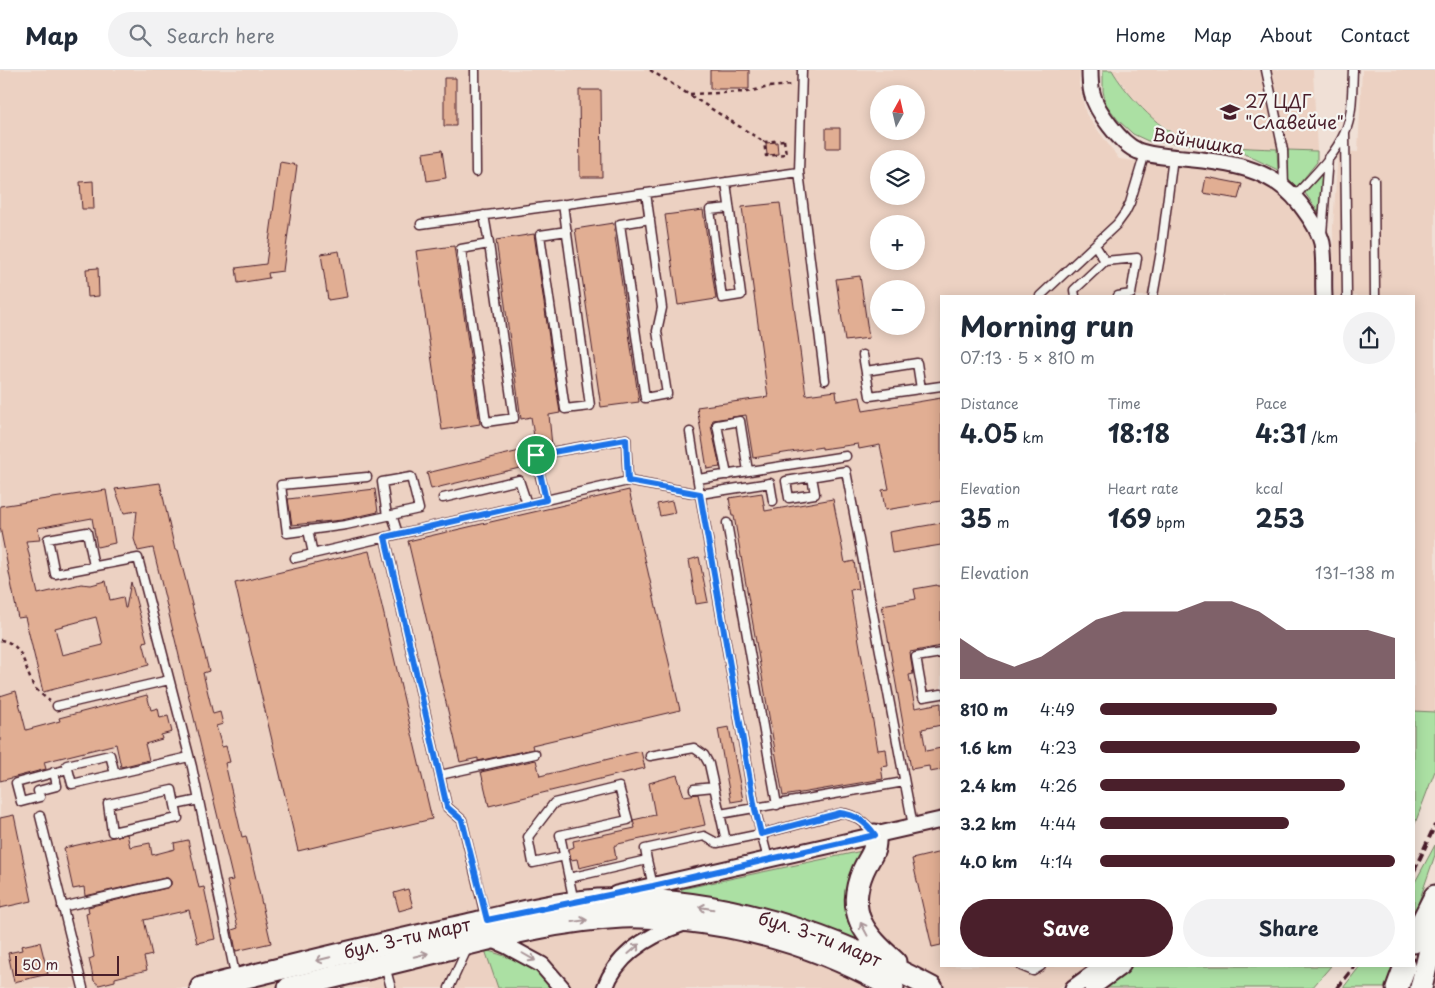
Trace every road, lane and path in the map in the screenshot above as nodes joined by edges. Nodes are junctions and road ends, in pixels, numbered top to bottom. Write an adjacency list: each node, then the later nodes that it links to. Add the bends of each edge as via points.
1 (475, 70): 14 (lane)
2 (650, 70): 8 (path)
3 (802, 70): 7 (lane)
4 (1090, 70): 11 (street, Войнишка, via 1092,93 1110,125 1132,147)
5 (1266, 70): 18 (lane)
6 (1353, 70): 9 (lane, via 1352,102)
7 (802, 84): 8 (path, via 747,92); 15 (lane)
8 (688, 94): 10 (path)
9 (1346, 132): 13 (lane); 35 (lane)
10 (764, 142): 10 (path, via 766,156 786,154 784,140)
11 (1146, 153): 12 (street, Войнишка); 28 (lane, via 1126,214)
12 (1173, 157): 18 (street, Войнишка, via 1233,164 1254,170); 33 (lane)
13 (1328, 158): 18 (lane); 26 (lane)
14 (476, 172)
15 (799, 172): 17 (lane); 39 (lane)
16 (1374, 180): 36 (lane)
17 (726, 182): 19 (lane); 21 (lane)
18 (1289, 192): 26 (street, Войнишка, via 1314,224)
19 (646, 193): 20 (lane); 23 (lane)
20 (563, 204): 22 (lane); 25 (lane)
21 (729, 208): 21 (lane, via 710,210 722,298 741,295)
22 (484, 215): 24 (lane); 27 (lane)
23 (650, 219): 23 (lane, via 620,224 646,398 667,394 657,331 662,308)
24 (421, 224)
25 (567, 231): 25 (lane, via 540,235 565,409 590,406)
26 (1322, 243): 34 (street, Войнишка)
27 (488, 244): 27 (lane, via 461,248 486,422 514,418)
28 (1095, 245): 29 (lane); 30 (lane)
29 (1105, 261): 31 (lane, via 1074,290); 32 (lane, via 1137,258 1132,294)
30 (1041, 295)
31 (1075, 295)
32 (1125, 295)
33 (1153, 295)
34 (1324, 295)
35 (1347, 295)
36 (1375, 295)
37 (863, 355): 38 (lane)
38 (866, 371): 41 (lane, via 870,396); 41 (lane, via 917,363)
39 (826, 380)
40 (940, 386): 41 (lane)
41 (922, 389)
42 (690, 432): 48 (lane)
43 (846, 456): 44 (lane)
44 (748, 471): 45 (lane); 45 (lane, via 740,421 717,425)
45 (727, 475): 48 (lane)
46 (812, 476): 75 (lane, via 846,471)
47 (367, 477): 57 (lane, via 281,485 287,533)
48 (698, 479): 50 (lane)
49 (628, 481): 50 (lane); 52 (lane); 52 (lane, via 626,439 536,455)
50 (700, 494): 53 (lane, via 770,483); 81 (lane)
51 (443, 498): 54 (lane, via 519,480)
52 (546, 500): 54 (lane)
53 (773, 501)
54 (527, 504): 58 (lane)
55 (390, 515): 55 (lane, via 382,482 411,477 419,509); 57 (lane); 58 (lane)
56 (727, 523): 80 (lane)
57 (308, 530): 60 (lane)
58 (398, 534): 59 (lane)
59 (385, 537): 60 (lane); 74 (lane)
60 (313, 554): 61 (lane)
61 (296, 558)
62 (94, 566): 62 (lane, via 55,574 48,539 86,532); 65 (lane, via 138,558)
63 (0, 640): 67 (path, via 18,648 34,686)
64 (940, 653): 66 (lane, via 916,657 923,697)
65 (169, 680): 67 (lane); 70 (lane)
66 (940, 694)
67 (57, 706)
68 (535, 754): 74 (lane)
69 (650, 756): 76 (lane, via 694,748 699,750 709,764)
70 (189, 758): 73 (lane); 78 (lane)
71 (68, 769): 72 (lane); 73 (lane, via 72,784); 73 (lane, via 67,764 110,755)
72 (54, 772): 72 (lane, via 16,783 21,802 40,797 38,790 58,786)
73 (115, 774)
74 (440, 775): 100 (lane, via 447,807 462,820)
75 (904, 782): 80 (lane); 85 (lane)
76 (714, 787): 77 (lane); 82 (lane)
77 (694, 789)
78 (198, 800): 79 (lane); 110 (lane)
79 (175, 805): 79 (lane, via 178,818 112,832 108,804 172,790)
80 (777, 805): 81 (lane)
81 (755, 809): 82 (lane); 86 (lane)
82 (720, 814): 88 (lane)
83 (40, 816): 97 (lane)
84 (940, 820): 85 (street)
85 (913, 826): 87 (street)
86 (761, 834): 87 (lane, via 840,813 858,818); 88 (lane); 90 (lane)
87 (875, 835): 90 (street); 108 (main road, one-way to 87, via 865,932 859,918 857,891 875,849)
88 (726, 841): 91 (lane, via 717,843 704,836 645,849)
89 (564, 856): 89 (lane, via 534,863 528,837 554,803 619,787 628,820 560,835); 92 (lane)
90 (768, 859): 94 (street)
91 (647, 860): 92 (lane); 94 (lane)
92 (569, 878): 96 (lane)
93 (166, 883): 97 (lane)
94 (653, 886): 96 (street)
95 (1435, 896): 101 (main road)
96 (574, 902): 100 (main road, бул. 3-ти март); 108 (main road, бул. 3-ти март, one-way to 96, via 841,945 757,917 660,902)
97 (62, 907): 111 (lane)
98 (689, 921): 100 (main road, бул. 3-ти март, one-way to 98, via 599,919 653,917); 108 (main road, бул. 3-ти март, via 731,926 806,946); 117 (street, one-way to 98, via 616,967 634,948 663,930)
99 (1435, 929): 122 (main road)
100 (467, 934): 102 (main road, бул. 3-ти март); 115 (lane); 116 (street, one-way to 116, via 507,946 542,965)
101 (1415, 939)
102 (391, 963): 110 (main road, бул. 3-ти март, one-way to 110); 113 (main road, бул. 3-ти март); 114 (lane)
103 (1023, 967): 104 (lane, via 1033,972)
104 (1040, 967)
105 (1102, 967): 119 (street)
106 (1121, 967): 120 (street)
107 (1405, 967): 121 (main road)
108 (902, 982): 118 (main road, бул. 3-ти март)
109 (1435, 982): 123 (main road)
110 (237, 984): 112 (main road, бул. 3-ти март)
111 (83, 988)
112 (201, 988)
113 (289, 988)
114 (398, 988)
115 (449, 988)
116 (562, 988)
117 (605, 988)
118 (932, 988)
119 (1073, 988)
120 (1092, 988)
121 (1397, 988)
122 (1421, 988)
123 (1434, 988)

